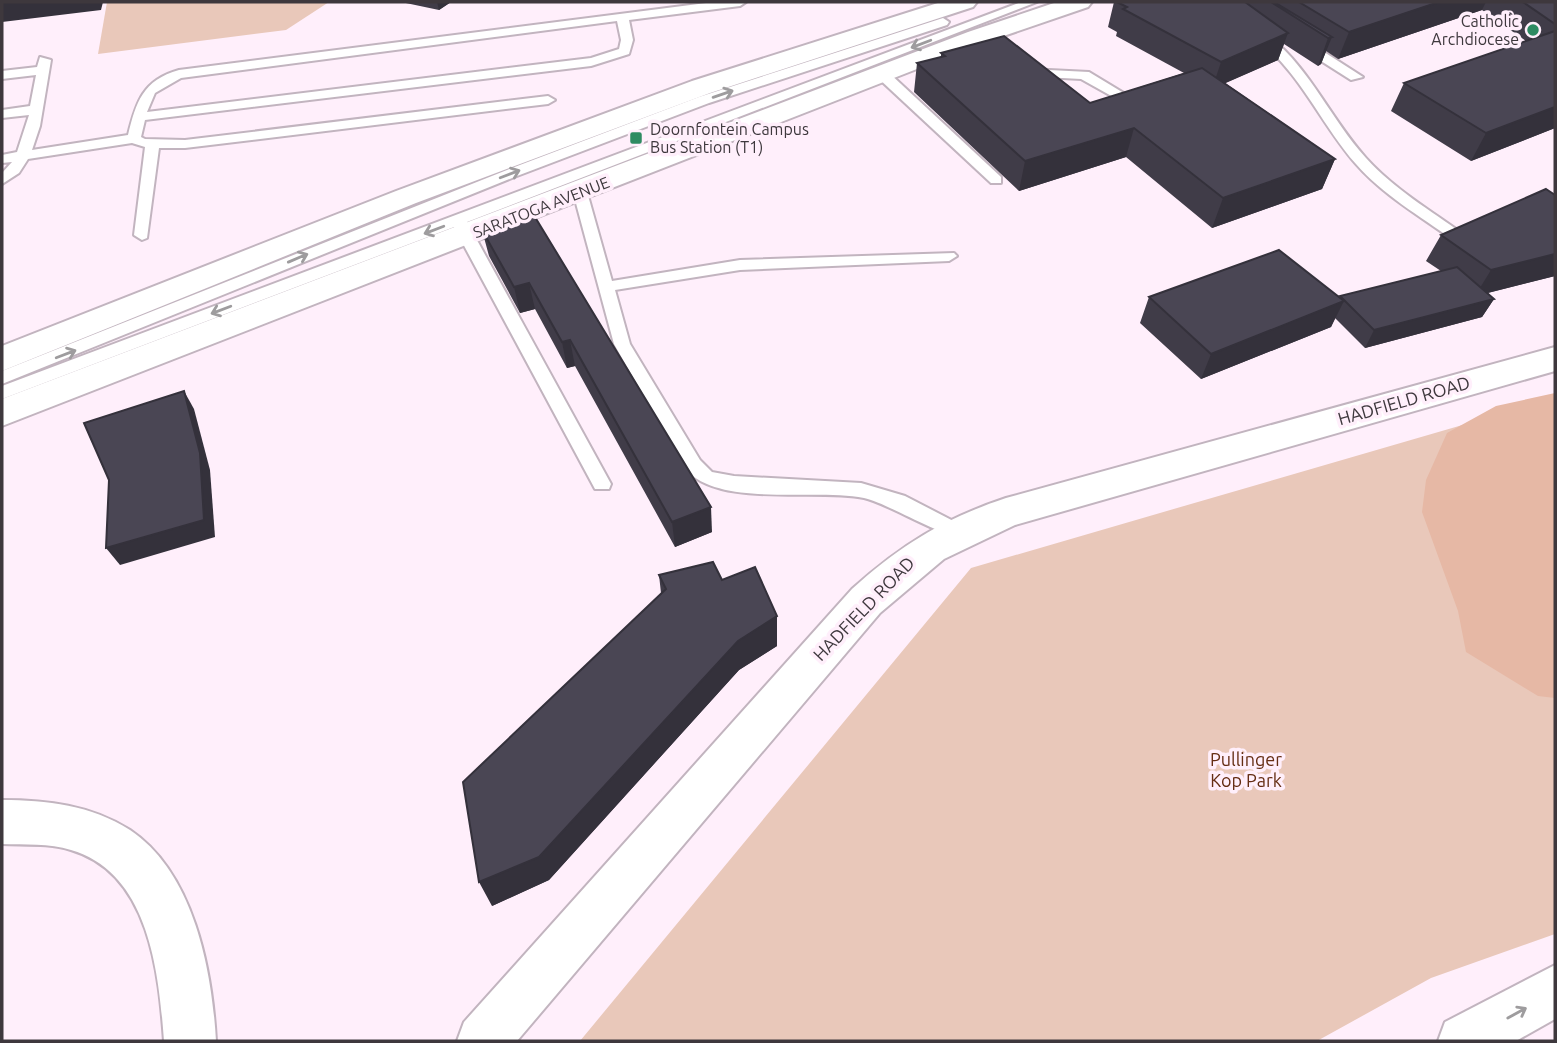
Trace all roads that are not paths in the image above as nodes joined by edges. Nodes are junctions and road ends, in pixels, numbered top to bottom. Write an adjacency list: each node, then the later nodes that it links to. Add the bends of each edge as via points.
1 (740, 2): 6 (lane)
2 (965, 2): 30 (main road, via 701,87 406,197)
3 (1008, 2): 32 (lane, one-way to 3, via 401,215 679,110)
4 (1031, 2): 25 (lane, one-way to 25)
5 (1080, 2): 10 (main road, SARATOGA AVENUE)
6 (622, 18): 17 (lane, via 179,74 150,86); 17 (lane, via 628,49 591,62)
7 (1244, 24): 27 (lane, via 1296,64 1338,134 1362,162)
8 (1289, 36): 12 (lane)
9 (1015, 65): 13 (lane, via 1041,76 1084,75)
10 (882, 74): 23 (lane); 24 (main road, SARATOGA AVENUE)
11 (2, 75): 15 (lane, via 44,65)
12 (1356, 77)
13 (1120, 95)
14 (548, 100): 19 (lane)
15 (34, 110): 16 (lane); 20 (lane)
16 (2, 114)
17 (139, 117): 18 (lane)
18 (134, 138): 19 (lane); 20 (lane)
19 (152, 144): 26 (lane)
20 (25, 156): 21 (lane); 22 (lane)
21 (2, 159)
22 (2, 180)
23 (996, 180)
24 (580, 192): 25 (main road, SARATOGA AVENUE); 29 (lane)
25 (462, 228): 33 (lane, one-way to 33); 34 (main road, SARATOGA AVENUE); 35 (lane)
26 (142, 235)
27 (1458, 237)
28 (949, 256): 29 (lane, via 774,262)
29 (605, 287): 36 (lane, via 622,344 693,466 705,477 725,483 863,491 899,501)
30 (2, 359)
31 (1555, 359): 36 (main road, HADFIELD ROAD, via 1006,513)
32 (2, 379)
33 (2, 393)
34 (2, 412)
35 (602, 484)
36 (956, 531): 41 (main road, HADFIELD ROAD, via 910,559 866,601)
37 (2, 822): 40 (main road, via 47,822 88,833 134,861 178,947 188,996)
38 (1555, 991): 39 (main road, one-way to 38)
39 (1475, 1039)
40 (190, 1041)
41 (483, 1041)

